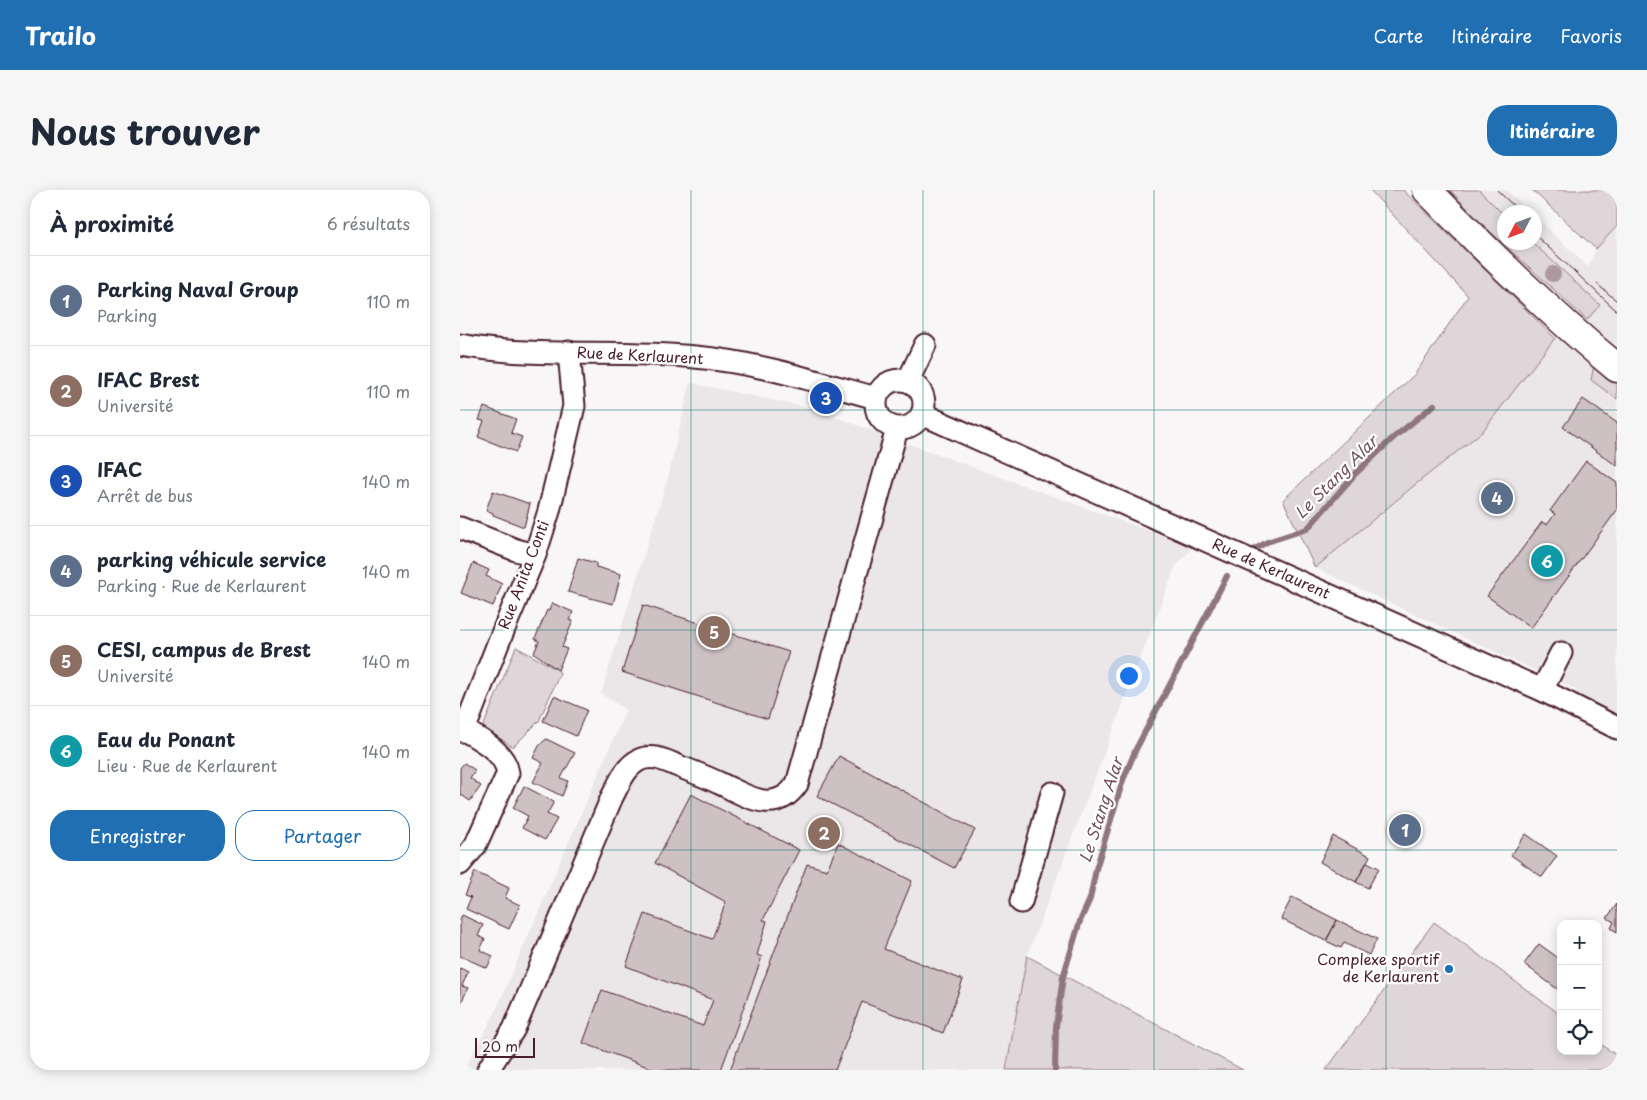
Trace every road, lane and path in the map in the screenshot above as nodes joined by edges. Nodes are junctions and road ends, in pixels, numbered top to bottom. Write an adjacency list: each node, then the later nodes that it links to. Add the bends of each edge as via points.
1 (1428, 190): 7 (main road, via 1494,257)
2 (1442, 190): 6 (main road)
3 (460, 345): 5 (street, Rue de Kerlaurent, via 490,350)
4 (925, 345): 8 (street)
5 (569, 352): 9 (street, Rue de Kerlaurent, via 697,357 770,369); 13 (street, Rue Anita Conti, via 574,406)
6 (1617, 354)
7 (1617, 368)
8 (908, 381): 9 (street, via 892,381 879,391); 10 (street, via 921,391 925,407)
9 (876, 398): 11 (street, via 878,414)
10 (922, 414): 11 (street, via 912,426); 15 (street, Rue de Kerlaurent)
11 (897, 429): 21 (street, via 797,784 779,800 760,802 656,757 639,760 624,774 608,806 514,1029)
12 (460, 528): 13 (street)
13 (535, 555): 17 (street, Rue Anita Conti)
14 (1561, 653): 15 (street)
15 (1542, 690): 16 (street, Rue de Kerlaurent)
16 (1617, 728)
17 (462, 730): 19 (street, via 502,756 508,773 475,846)
18 (1052, 793): 20 (street)
19 (460, 864)
20 (1021, 902)
21 (488, 1070)

